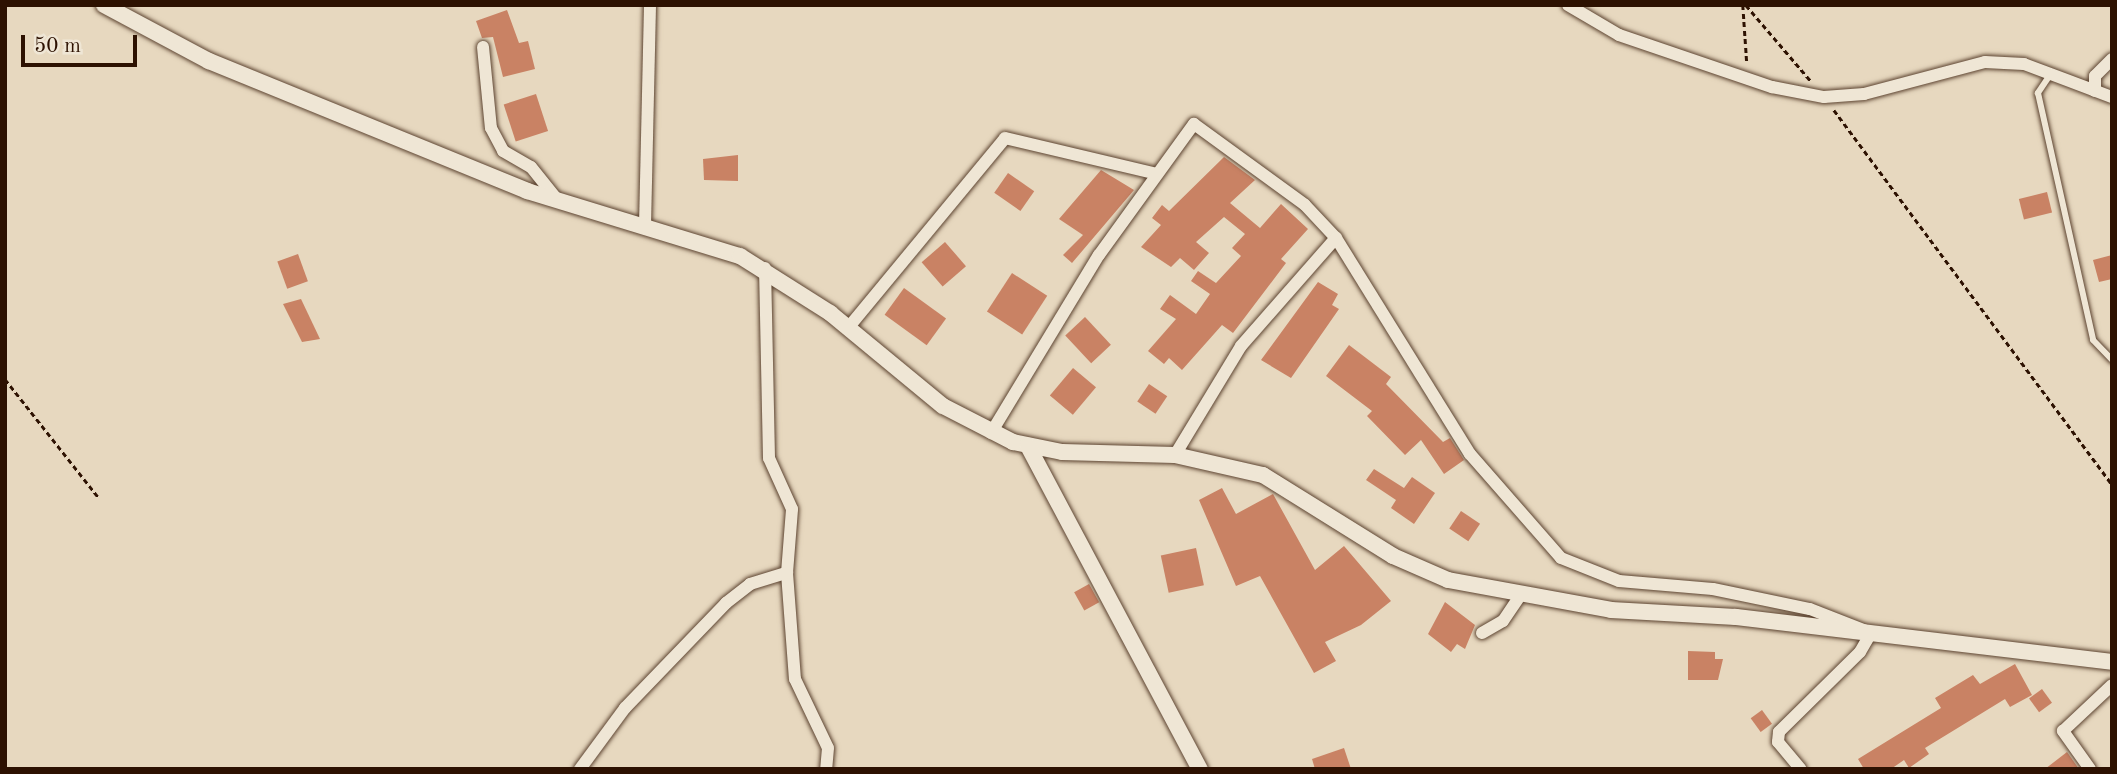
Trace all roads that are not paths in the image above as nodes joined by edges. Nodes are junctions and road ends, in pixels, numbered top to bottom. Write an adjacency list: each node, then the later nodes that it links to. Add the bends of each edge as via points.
1 (104, 5): 10 (street, via 209,61)
2 (650, 5): 11 (street)
3 (1568, 5): 6 (street, via 1619,35 1747,78 1824,97 1864,94 1984,62 2024,64)
4 (483, 47): 10 (street, via 491,128 503,151 531,167)
5 (2112, 59): 7 (street, via 2095,76)
6 (2051, 74): 7 (street); 15 (lane, via 2038,93 2093,340)
7 (2095, 91): 8 (street)
8 (2112, 97)
9 (1157, 174): 12 (street, via 1194,124 1305,205); 14 (street, via 1004,138); 16 (street, via 1099,255)
10 (559, 202): 11 (street)
11 (645, 226): 13 (street)
12 (1336, 238): 18 (street, via 1241,346); 22 (street, via 1470,454 1561,558 1619,581 1737,594 1810,609)
13 (765, 268): 14 (street); 19 (street, via 769,458 792,509)
14 (848, 328): 16 (street, via 904,378)
15 (2112, 360)
16 (991, 433): 17 (street)
17 (1028, 446): 18 (street); 27 (street)
18 (1175, 455): 20 (street, via 1263,475 1393,556 1436,575)
19 (787, 573): 25 (street, via 750,584 726,603 625,708); 26 (street, via 795,679 828,748)
20 (1522, 593): 21 (street, via 1503,621); 22 (street, via 1611,610)
21 (1482, 633)
22 (1871, 633): 23 (street); 28 (street, via 1860,652 1779,732 1779,742)
23 (2112, 662)
24 (2112, 685): 29 (street, via 2063,731)
25 (586, 766)
26 (826, 769)
27 (1200, 769)
28 (1801, 769)
29 (2090, 769)

